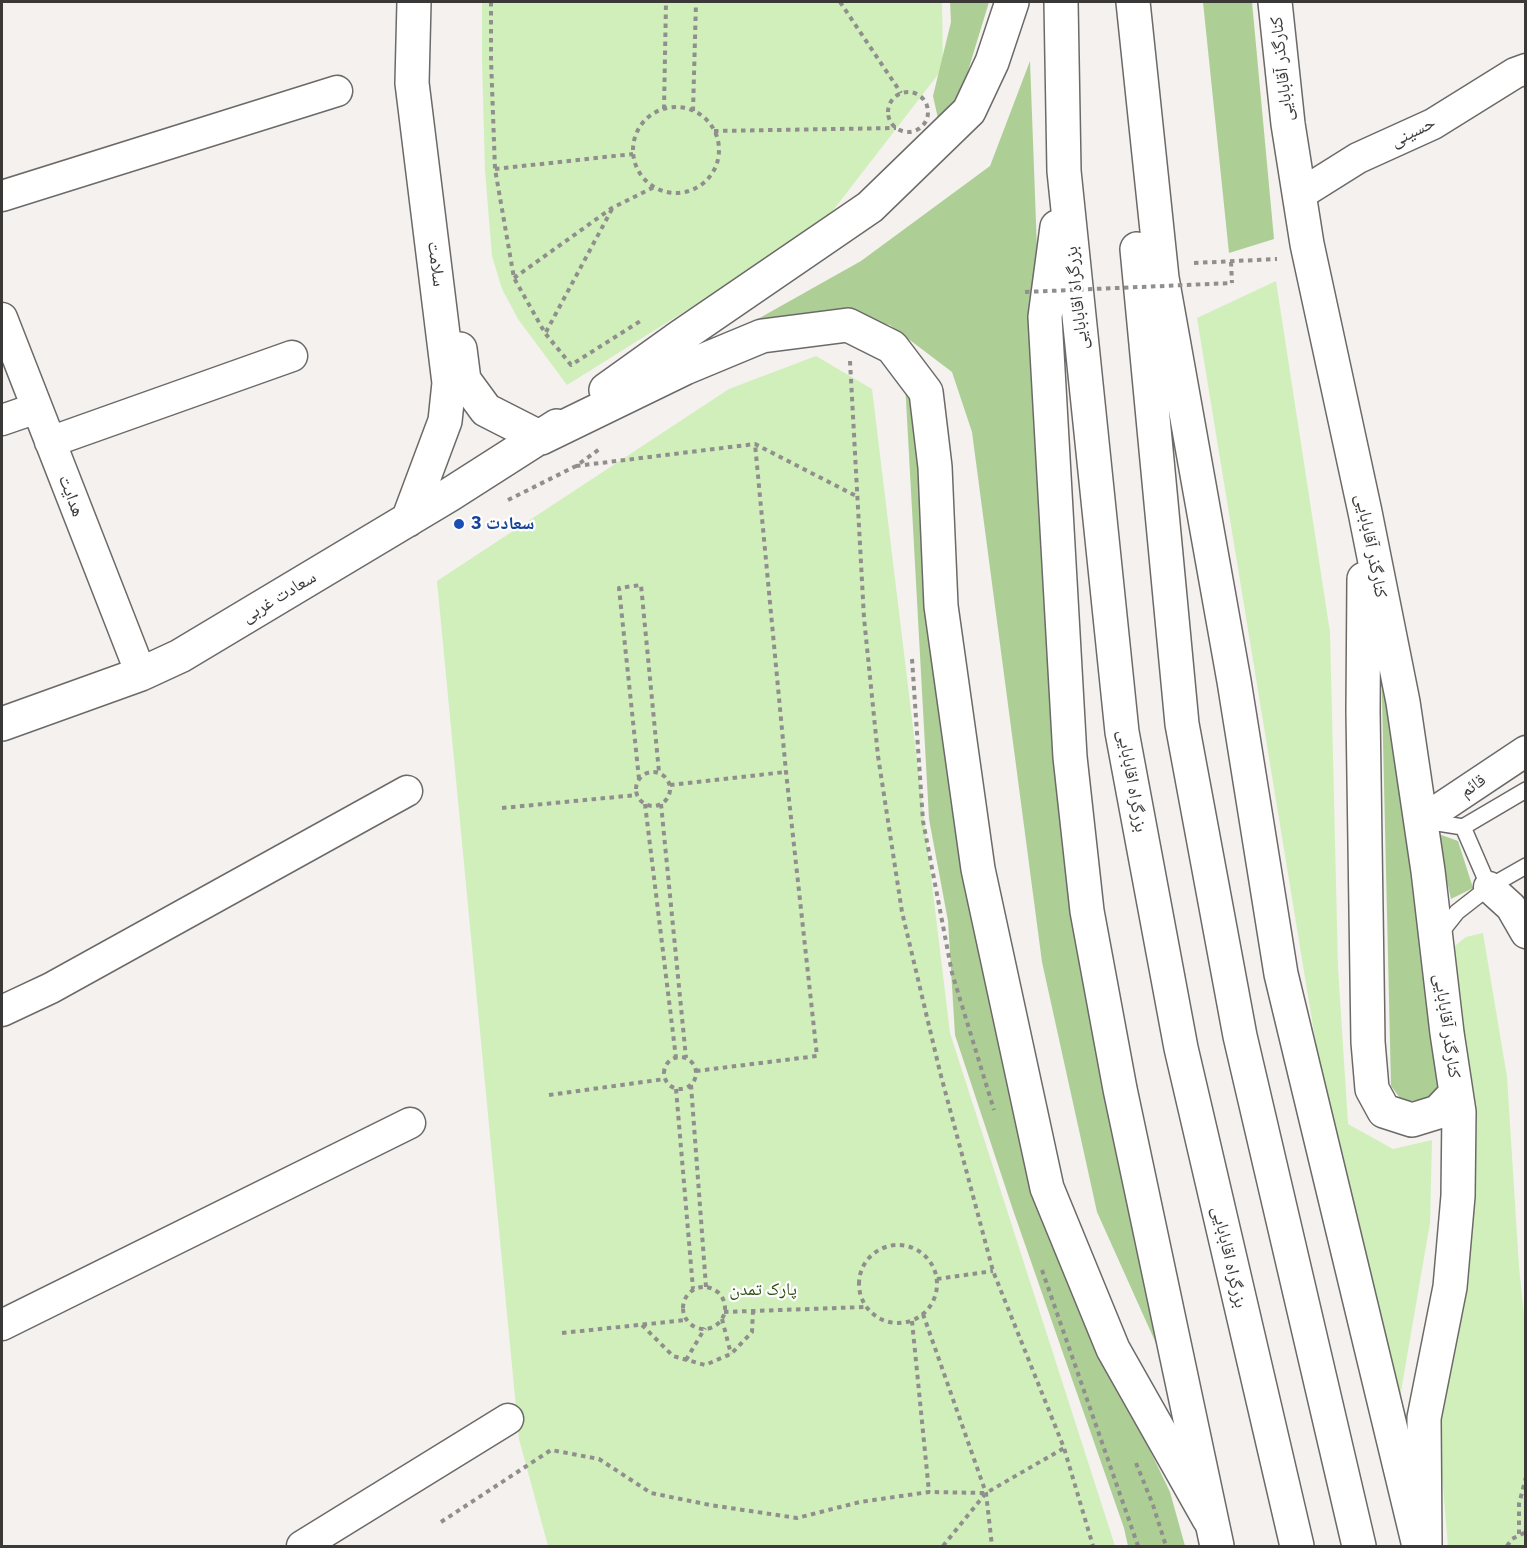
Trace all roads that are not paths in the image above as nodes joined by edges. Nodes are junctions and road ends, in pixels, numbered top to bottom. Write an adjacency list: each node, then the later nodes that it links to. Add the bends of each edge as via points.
1 (414, 2): 20 (main road, سلامت, via 412,83 449,383 445,421)
2 (428, 2): 17 (main road, سلامت, via 427,83 464,380 486,410)
3 (1012, 2): 17 (main road, via 992,62 969,111 870,207 680,336)
4 (1061, 2): 10 (main road, بزرگراه اقابابایی)
5 (1122, 2): 40 (main road, via 1125,127 1182,724 1240,1036)
6 (1133, 2): 41 (main road, via 1161,265 1281,974)
7 (1275, 2): 11 (main road, کنارگذر آقابابایی)
8 (1526, 69): 11 (street, حسینی, via 1433,124 1358,158)
9 (337, 91): 12 (street)
10 (1064, 171): 37 (main road, via 1045,317 1071,769 1087,911 1120,1089); 39 (main road, بزرگراه اقابابایی, via 1122,732 1181,1048)
11 (1299, 195): 19 (main road, کنارگذر آقابابایی)
12 (2, 196)
13 (2, 318): 15 (street, هدایت)
14 (292, 356): 18 (street)
15 (37, 408): 16 (street); 18 (street, هدایت)
16 (2, 420)
17 (541, 438): 20 (main road, سعادت غربی); 37 (main road, via 685,368 762,336 848,325 892,347 926,392 935,467 941,606 978,869 1047,1188 1113,1349)
18 (50, 442): 21 (street, هدایت)
19 (1365, 512): 26 (main road, کنارگذر آقابابایی, via 1403,702); 33 (main road, via 1363,711 1372,1089 1383,1111 1412,1120 1438,1112)
20 (408, 520): 21 (main road, سعادت غربی, via 180,656)
21 (141, 674): 22 (main road, سعادت غربی)
22 (2, 724)
23 (1526, 751): 26 (street, قائم)
24 (1526, 790): 27 (lane)
25 (407, 791): 32 (street, via 51,988)
26 (1421, 821): 27 (lane); 31 (main road, کنارگذر آقابابایی)
27 (1463, 827): 29 (lane)
28 (1526, 866): 29 (lane)
29 (1490, 887): 30 (street); 31 (lane, via 1457,912)
30 (1521, 913)
31 (1436, 939): 33 (main road, کنارگذر آقابابایی)
32 (2, 1011)
33 (1456, 1093): 42 (main road, کنارگذر آقابابایی, via 1458,1196 1450,1287 1424,1418)
34 (410, 1124): 35 (street)
35 (2, 1325)
36 (508, 1419): 38 (street)
37 (1214, 1536)
38 (302, 1546)
39 (1297, 1546)
40 (1359, 1546)
41 (1419, 1546)
42 (1425, 1546)

